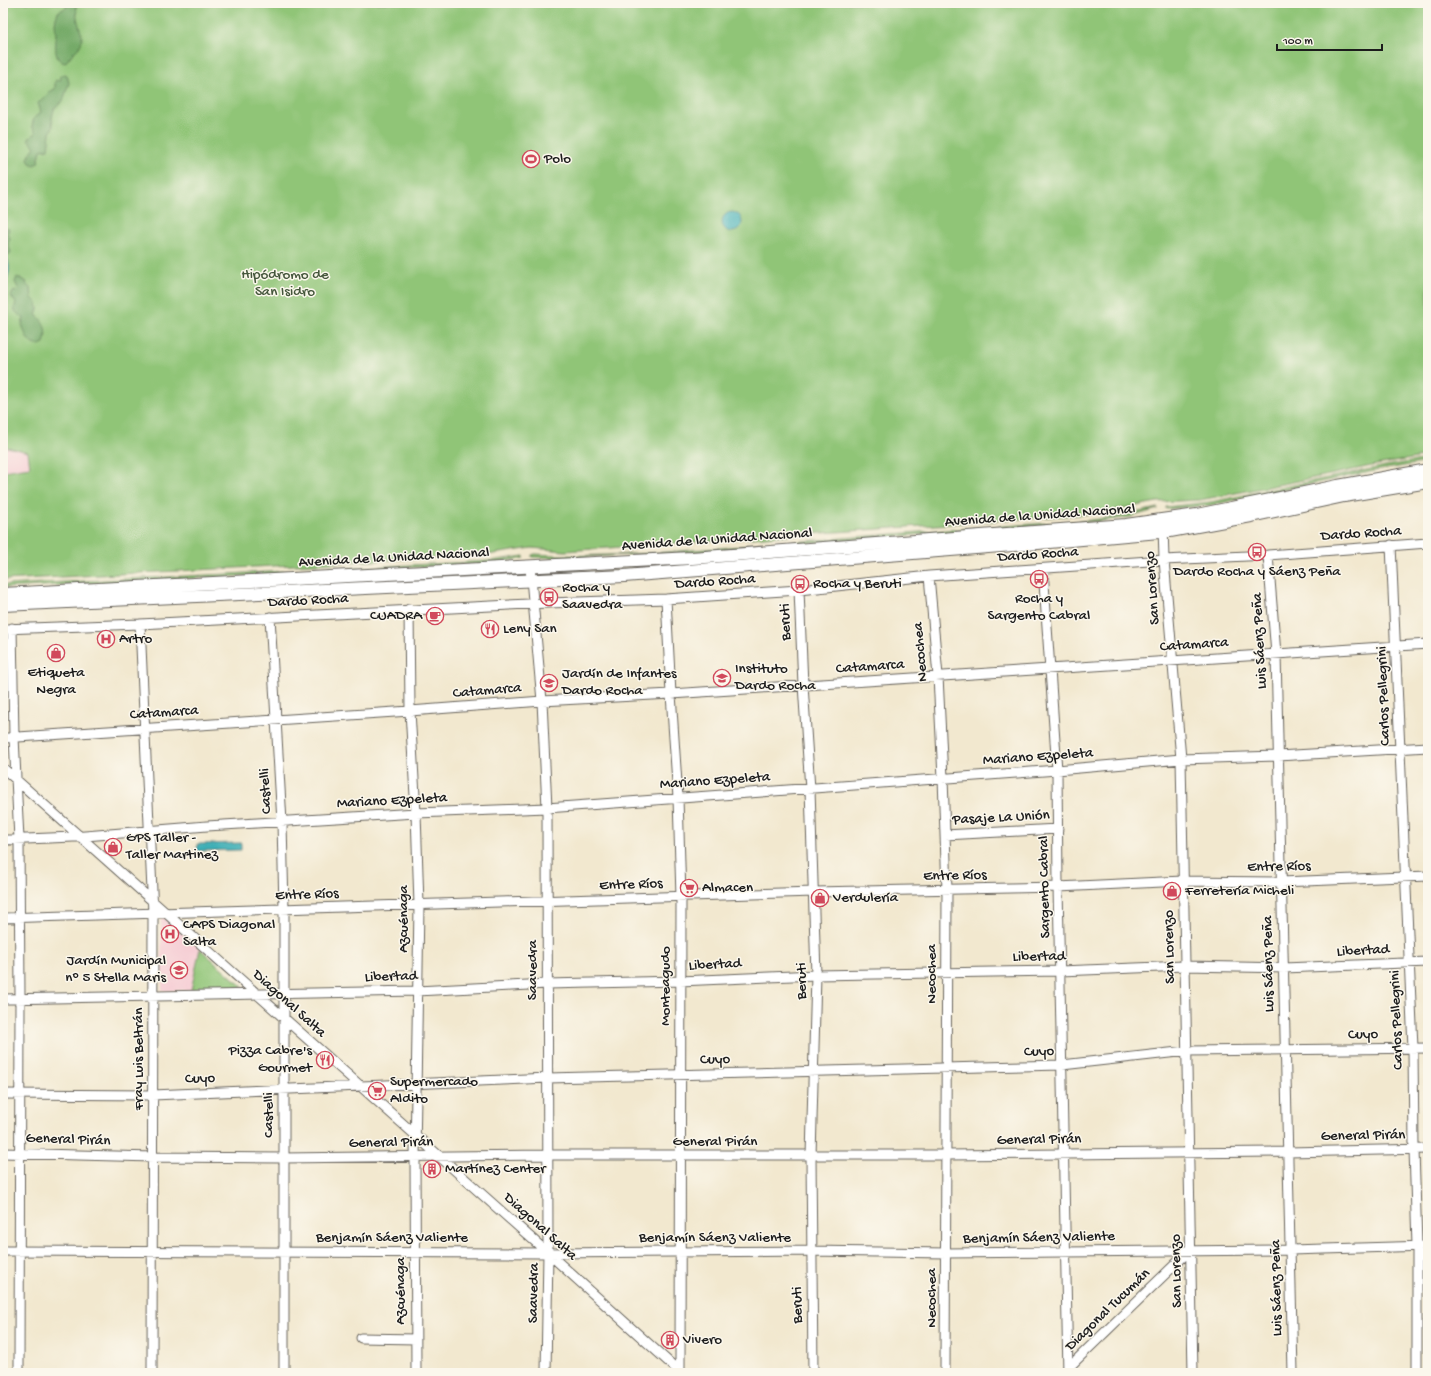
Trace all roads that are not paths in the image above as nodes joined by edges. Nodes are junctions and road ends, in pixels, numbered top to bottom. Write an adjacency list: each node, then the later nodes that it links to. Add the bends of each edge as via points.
1 (1428, 470): 3 (main road, Avenida de la Unidad Nacional, via 1338,486)
2 (1428, 482): 3 (main road, Avenida de la Unidad Nacional, via 1251,516)
3 (1163, 526): 7 (street, San Lorenzo); 8 (main road, Avenida de la Unidad Nacional, via 1126,525 692,558); 11 (main road, Avenida de la Unidad Nacional, via 924,552 632,576)
4 (1428, 543): 5 (street, Dardo Rocha)
5 (1391, 545): 6 (street, Dardo Rocha); 22 (street, Carlos Pellegrini)
6 (1268, 555): 7 (street, Dardo Rocha); 23 (street, Luis Sáenz Peña)
7 (1164, 560): 9 (street, Dardo Rocha); 24 (street, San Lorenzo)
8 (530, 567): 11 (street, Saavedra); 13 (main road, Avenida de la Unidad Nacional)
9 (1043, 569): 10 (street, Dardo Rocha); 25 (street, Sargento Cabral)
10 (929, 576): 12 (street, Dardo Rocha); 26 (street, Necochea)
11 (532, 580): 15 (street, Saavedra); 16 (main road, Avenida de la Unidad Nacional)
12 (799, 590): 14 (street, Dardo Rocha); 27 (street, Beruti)
13 (3, 594)
14 (666, 600): 15 (street, Dardo Rocha); 28 (street, Monteagudo)
15 (534, 604): 17 (street, Dardo Rocha); 29 (street, Saavedra)
16 (3, 605)
17 (409, 609): 18 (street, Dardo Rocha); 30 (street, Azcuénaga)
18 (270, 617): 19 (street, Dardo Rocha); 31 (street, Castelli)
19 (140, 624): 20 (street, Dardo Rocha); 32 (street, Fray Luis Beltrán)
20 (7, 629): 33 (street)
21 (1428, 644): 22 (street, Catamarca)
22 (1396, 646): 23 (street, Catamarca); 36 (street, Carlos Pellegrini)
23 (1276, 654): 24 (street, Catamarca); 37 (street, Luis Sáenz Peña)
24 (1172, 660): 25 (street, Catamarca); 38 (street, San Lorenzo)
25 (1049, 669): 26 (street, Catamarca); 40 (street, Sargento Cabral)
26 (938, 676): 27 (street, Catamarca); 41 (street, Necochea)
27 (803, 686): 28 (street, Catamarca); 43 (street, Beruti)
28 (671, 694): 29 (street, Catamarca); 44 (street, Monteagudo)
29 (542, 701): 30 (street, Catamarca); 45 (street, Saavedra)
30 (410, 711): 31 (street, Catamarca); 46 (street, Azcuénaga)
31 (277, 720): 32 (street, Catamarca); 47 (street, Castelli)
32 (145, 729): 33 (street, Catamarca); 49 (street, Fray Luis Beltrán)
33 (14, 737): 34 (street, Catamarca); 42 (street)
34 (3, 738)
35 (1428, 747): 36 (street, Mariano Ezpeleta)
36 (1400, 748): 37 (street, Mariano Ezpeleta); 54 (street, Carlos Pellegrini)
37 (1278, 756): 38 (street, Mariano Ezpeleta); 57 (street, Luis Sáenz Peña)
38 (1181, 759): 40 (street, Mariano Ezpeleta); 56 (street, San Lorenzo)
39 (3, 768): 42 (street, Diagonal Salta)
40 (1057, 770): 41 (street, Mariano Ezpeleta); 48 (street, Sargento Cabral)
41 (943, 778): 43 (street, Mariano Ezpeleta); 50 (street, Necochea)
42 (15, 779): 51 (street, Diagonal Salta); 52 (street)
43 (810, 789): 44 (street, Mariano Ezpeleta); 60 (street, Beruti)
44 (678, 798): 45 (street, Mariano Ezpeleta); 61 (street, Monteagudo)
45 (547, 808): 46 (street, Mariano Ezpeleta); 62 (street, Saavedra)
46 (416, 813): 47 (street, Mariano Ezpeleta); 64 (street, Azcuénaga)
47 (282, 822): 49 (street, Mariano Ezpeleta); 65 (street, Castelli)
48 (1058, 829): 50 (street, Pasaje La Unión); 58 (street, Sargento Cabral)
49 (150, 831): 51 (street, Mariano Ezpeleta); 63 (street, Fray Luis Beltrán)
50 (945, 835): 59 (street, Necochea)
51 (80, 837): 52 (street, Mariano Ezpeleta); 63 (street, Diagonal Salta)
52 (19, 839): 53 (street, Mariano Ezpeleta); 68 (street)
53 (3, 840)
54 (1406, 876): 55 (street, Entre Ríos); 57 (street, Entre Ríos); 70 (street, Carlos Pellegrini)
55 (1428, 876)
56 (1183, 881): 57 (street, Entre Ríos); 58 (street, Entre Ríos); 72 (street, San Lorenzo)
57 (1281, 882): 73 (street, Luis Sáenz Peña)
58 (1058, 887): 59 (street, Entre Ríos); 74 (street, Sargento Cabral)
59 (947, 890): 60 (street, Entre Ríos); 75 (street, Necochea)
60 (814, 892): 61 (street, Entre Ríos); 76 (street, Beruti)
61 (681, 897): 62 (street, Entre Ríos); 77 (street, Monteagudo)
62 (547, 901): 64 (street, Entre Ríos); 78 (street, Saavedra)
63 (153, 902): 66 (street, Fray Luis Beltrán); 67 (street, Diagonal Salta)
64 (419, 905): 65 (street, Entre Ríos); 79 (street, Azcuénaga)
65 (284, 910): 67 (street, Entre Ríos); 81 (street, Castelli)
66 (153, 913): 67 (street, Entre Ríos); 68 (street, Entre Ríos); 82 (street, Fray Luis Beltrán)
67 (165, 913): 80 (street, Diagonal Salta)
68 (19, 917): 69 (street, Entre Ríos); 83 (street)
69 (3, 918)
70 (1409, 962): 71 (street, Libertad); 73 (street, Libertad); 86 (street, Carlos Pellegrini)
71 (1428, 962)
72 (1185, 966): 73 (street, Libertad); 74 (street, Libertad); 89 (street, San Lorenzo)
73 (1284, 968): 88 (street, Luis Sáenz Peña)
74 (1060, 971): 75 (street, Libertad); 90 (street, Sargento Cabral)
75 (946, 972): 76 (street, Libertad); 91 (street, Necochea)
76 (816, 975): 77 (street, Libertad); 92 (street, Beruti)
77 (680, 981): 78 (street, Libertad); 93 (street, Monteagudo)
78 (547, 984): 79 (street, Libertad); 94 (street, Saavedra)
79 (417, 991): 81 (street, Libertad); 95 (street, Azcuénaga)
80 (256, 994): 81 (street, Libertad); 82 (street, Libertad); 85 (street, Diagonal Salta)
81 (284, 994): 85 (street, Castelli)
82 (153, 997): 83 (street, Libertad); 100 (street, Fray Luis Beltrán)
83 (20, 998): 84 (street, Libertad); 99 (street)
84 (3, 999)
85 (284, 1018): 96 (street, Diagonal Salta); 97 (street, Castelli)
86 (1413, 1048): 87 (street, Cuyo); 88 (street, Cuyo); 102 (street, Carlos Pellegrini)
87 (1428, 1048)
88 (1286, 1050): 89 (street, Cuyo); 106 (street, Luis Sáenz Peña)
89 (1187, 1051): 90 (street, Cuyo); 105 (street, San Lorenzo)
90 (1062, 1065): 91 (street, Cuyo); 108 (street, Sargento Cabral)
91 (947, 1068): 92 (street, Cuyo); 110 (street, Necochea)
92 (814, 1072): 93 (street, Cuyo); 113 (street, Beruti)
93 (680, 1075): 94 (street, Cuyo); 112 (street, Monteagudo)
94 (548, 1078): 95 (street, Cuyo); 109 (street, Saavedra)
95 (416, 1083): 96 (street, Cuyo); 101 (street, Azcuénaga)
96 (360, 1086): 97 (street, Cuyo); 101 (street, Diagonal Salta)
97 (284, 1090): 100 (street, Cuyo); 116 (street, Castelli)
98 (3, 1094): 99 (street, Cuyo)
99 (19, 1094): 100 (street, Cuyo); 107 (street)
100 (153, 1095): 114 (street, Fray Luis Beltrán)
101 (415, 1134): 111 (street, Diagonal Salta); 115 (street, Azcuénaga)
102 (1414, 1149): 103 (street, General Pirán); 106 (street, General Pirán); 117 (street, Carlos Pellegrini)
103 (1428, 1149)
104 (3, 1152): 107 (street, General Pirán)
105 (1189, 1152): 106 (street, General Pirán); 108 (street, General Pirán); 119 (street, San Lorenzo)
106 (1288, 1152): 120 (street, Luis Sáenz Peña)
107 (19, 1153): 114 (street, General Pirán); 122 (street)
108 (1063, 1154): 110 (street, General Pirán); 124 (street, Sargento Cabral)
109 (547, 1155): 111 (street, General Pirán); 112 (street, General Pirán); 129 (street, Saavedra)
110 (946, 1155): 113 (street, General Pirán); 130 (street, Necochea)
111 (438, 1156): 115 (street, General Pirán); 129 (street, Diagonal Salta)
112 (680, 1156): 113 (street, General Pirán); 128 (street, Monteagudo)
113 (811, 1156): 123 (street, Beruti)
114 (153, 1157): 116 (street, General Pirán); 125 (street, Fray Luis Beltrán)
115 (415, 1157): 116 (street, General Pirán); 127 (street, Azcuénaga)
116 (283, 1158): 126 (street, Castelli)
117 (1417, 1246): 118 (street, Benjamín Sáenz Valiente); 120 (street, Benjamín Sáenz Valiente); 144 (street, Carlos Pellegrini)
118 (1428, 1246)
119 (1190, 1250): 120 (street, Benjamín Sáenz Valiente); 124 (street, Benjamín Sáenz Valiente); 133 (street, Diagonal Tucumán); 142 (street, San Lorenzo)
120 (1290, 1250): 143 (street, Luis Sáenz Peña)
121 (3, 1251): 122 (street, Benjamín Sáenz Valiente)
122 (19, 1251): 125 (street, Benjamín Sáenz Valiente); 134 (street)
123 (811, 1251): 128 (street, Benjamín Sáenz Valiente); 130 (street, Benjamín Sáenz Valiente); 140 (street, Beruti)
124 (1065, 1251): 130 (street, Benjamín Sáenz Valiente); 133 (street, Sargento Cabral)
125 (153, 1252): 126 (street, Benjamín Sáenz Valiente); 135 (street, Fray Luis Beltrán)
126 (283, 1252): 127 (street, Benjamín Sáenz Valiente); 136 (street, Castelli)
127 (415, 1252): 129 (street, Benjamín Sáenz Valiente); 132 (street, Azcuénaga)
128 (681, 1252): 129 (street, Benjamín Sáenz Valiente); 139 (street, Monteagudo)
129 (548, 1253): 138 (street, Saavedra); 139 (street, Diagonal Salta)
130 (946, 1253): 141 (street, Necochea)
131 (361, 1338): 132 (street)
132 (416, 1339): 137 (street, Azcuénaga)
133 (1066, 1372)
134 (19, 1373)
135 (152, 1373)
136 (284, 1373)
137 (416, 1373)
138 (546, 1373)
139 (680, 1373)
140 (813, 1373)
141 (945, 1373)
142 (1193, 1373)
143 (1293, 1373)
144 (1417, 1373)

